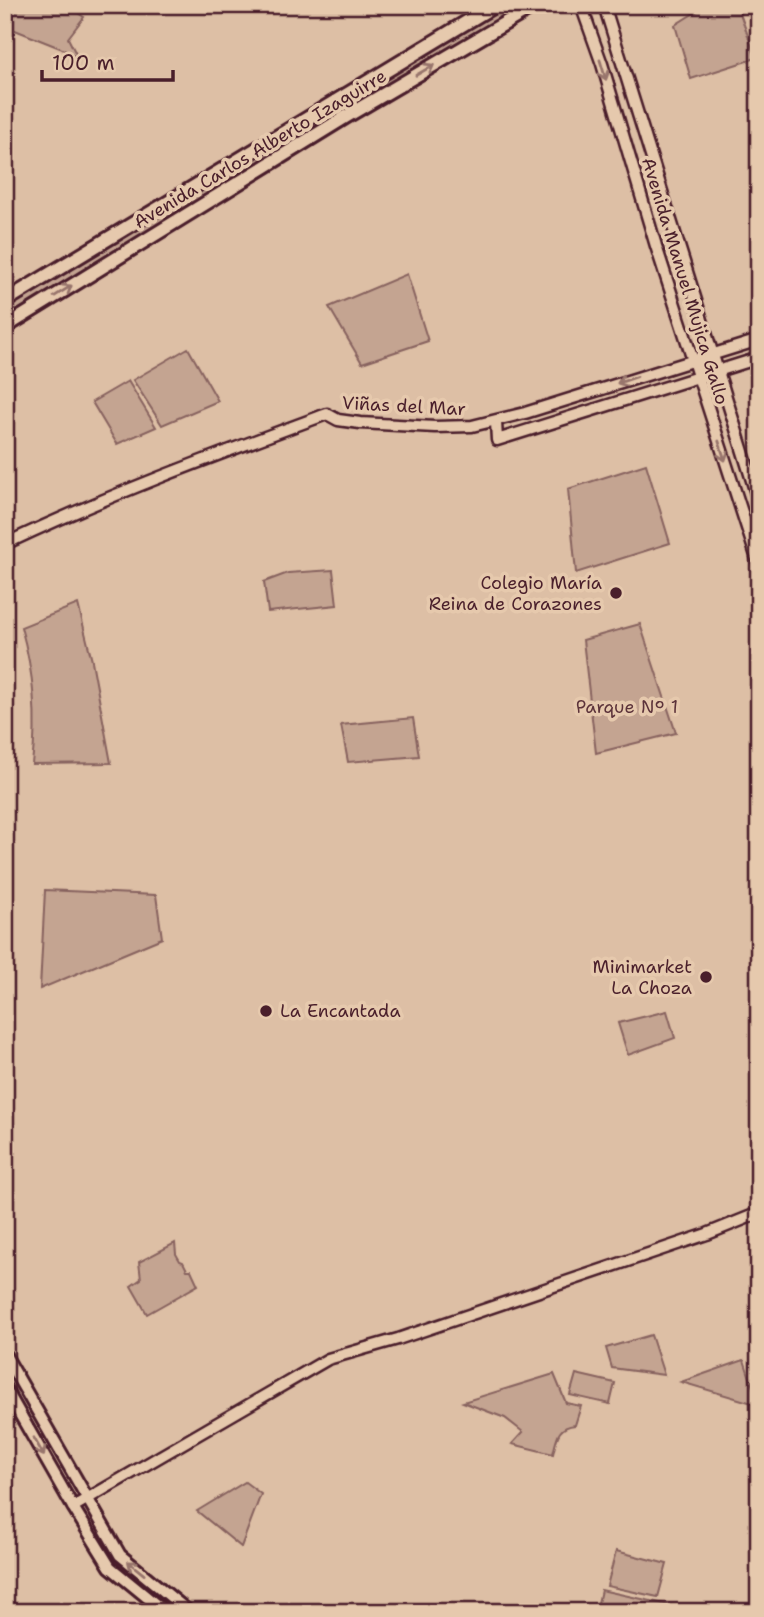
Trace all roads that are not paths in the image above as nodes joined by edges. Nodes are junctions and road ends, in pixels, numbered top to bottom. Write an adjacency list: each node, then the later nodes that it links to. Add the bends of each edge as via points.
1 (495, 5): 5 (main road, Avenida Carlos Alberto Izaguirre)
2 (536, 5): 6 (main road, Avenida Carlos Alberto Izaguirre, one-way to 2)
3 (581, 5): 10 (street, Avenida Manuel Mujica Gallo, one-way to 10)
4 (604, 5): 8 (street, Avenida Manuel Mujica Gallo)
5 (5, 301)
6 (5, 327)
7 (759, 340): 8 (street, Viñas del Mar)
8 (713, 353): 10 (street, Viñas del Mar); 11 (street, Avenida Manuel Mujica Gallo)
9 (759, 358): 11 (street)
10 (692, 360): 12 (street, Avenida Manuel Mujica Gallo); 13 (street, Viñas del Mar, one-way to 13)
11 (719, 370): 12 (street); 14 (street, Avenida Manuel Mujica Gallo)
12 (698, 376): 13 (street, via 497,440); 16 (street, Avenida Manuel Mujica Gallo, one-way to 16)
13 (496, 422): 15 (street, Viñas del Mar, via 435,427 338,420 327,414 52,521)
14 (759, 503)
15 (5, 544)
16 (759, 565)
17 (759, 1213): 20 (street, via 398,1339 328,1359)
18 (5, 1355): 20 (main road)
19 (5, 1388): 21 (main road, one-way to 21)
20 (87, 1500): 21 (street); 23 (main road, one-way to 20, via 120,1555)
21 (73, 1507): 22 (main road, via 110,1567)
22 (165, 1612)
23 (189, 1612)

